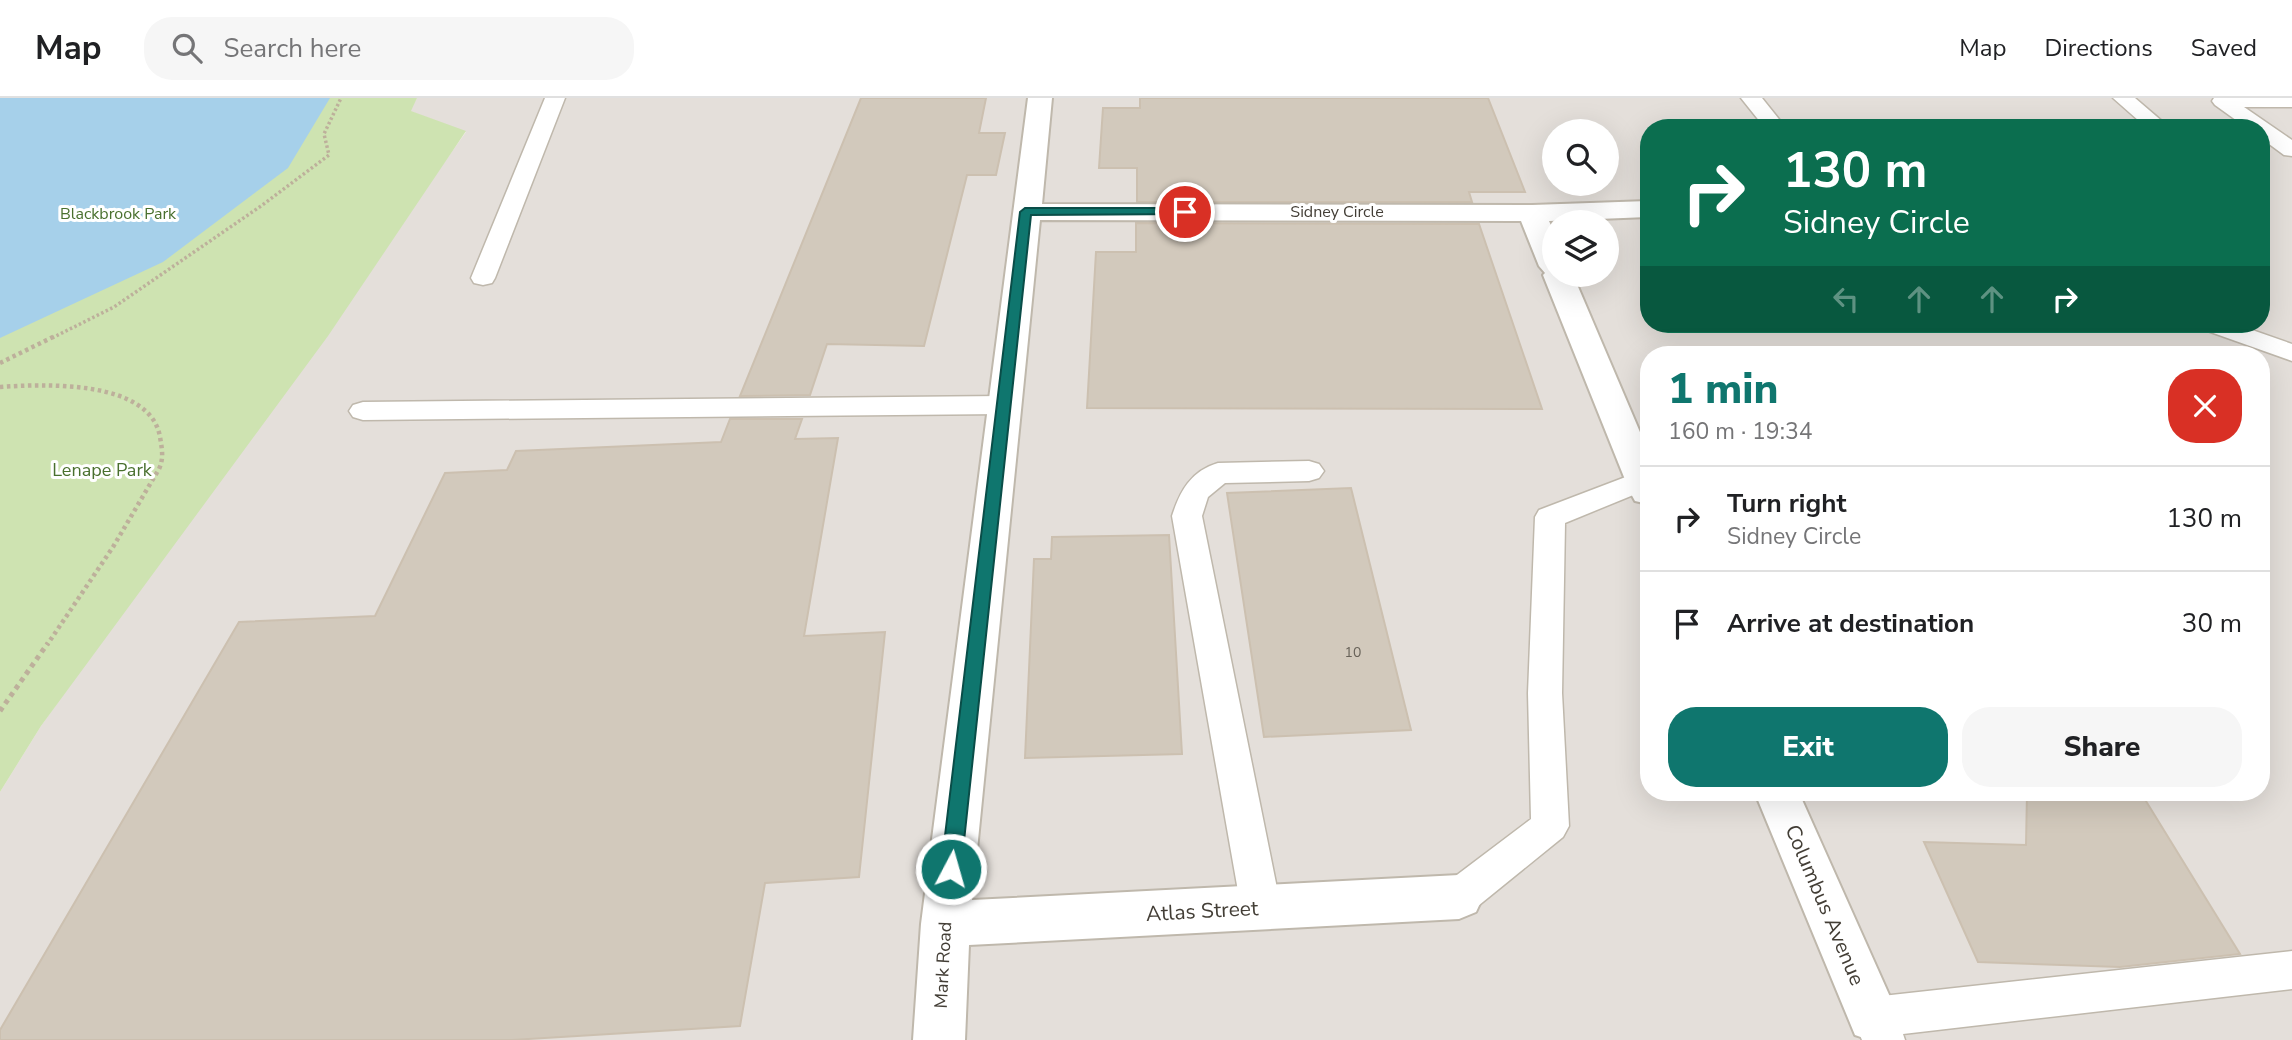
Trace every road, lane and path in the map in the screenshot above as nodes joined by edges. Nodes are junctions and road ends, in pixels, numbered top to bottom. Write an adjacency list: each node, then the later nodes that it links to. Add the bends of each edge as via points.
1 (341, 98): 20 (path, via 324,134 329,155 320,162 114,307)
2 (555, 98): 16 (lane)
3 (1040, 98): 13 (street, Mark Road)
4 (1751, 98): 7 (lane)
5 (2123, 98): 8 (lane)
6 (2292, 101): 9 (lane, via 2222,100)
7 (1768, 119)
8 (2149, 119)
9 (2248, 119)
10 (2270, 134): 11 (lane)
11 (2292, 150)
12 (1640, 209): 14 (street, Sidney Circle)
13 (1025, 212): 14 (street, Sidney Circle); 22 (street, Mark Road)
14 (1532, 213): 15 (street)
15 (1542, 237)
16 (483, 278)
17 (1563, 287): 25 (street)
18 (2236, 333): 19 (lane)
19 (2292, 353)
20 (0, 363)
21 (0, 387): 27 (path, via 59,385 119,394 145,410 161,432 164,460 120,539)
22 (1003, 405): 23 (lane); 31 (street, Mark Road)
23 (363, 411)
24 (1309, 471): 30 (lane, via 1217,473 1194,492 1187,516)
25 (1640, 472)
26 (1640, 488): 29 (lane, via 1550,517 1545,693 1550,826)
27 (0, 711)
28 (1780, 801): 33 (street, Columbus Avenue)
29 (1459, 897): 30 (street, Atlas Street)
30 (1261, 908): 31 (street, Atlas Street)
31 (945, 924): 34 (street, Mark Road)
32 (2292, 970): 33 (lane)
33 (1879, 1028)
34 (939, 1040)

